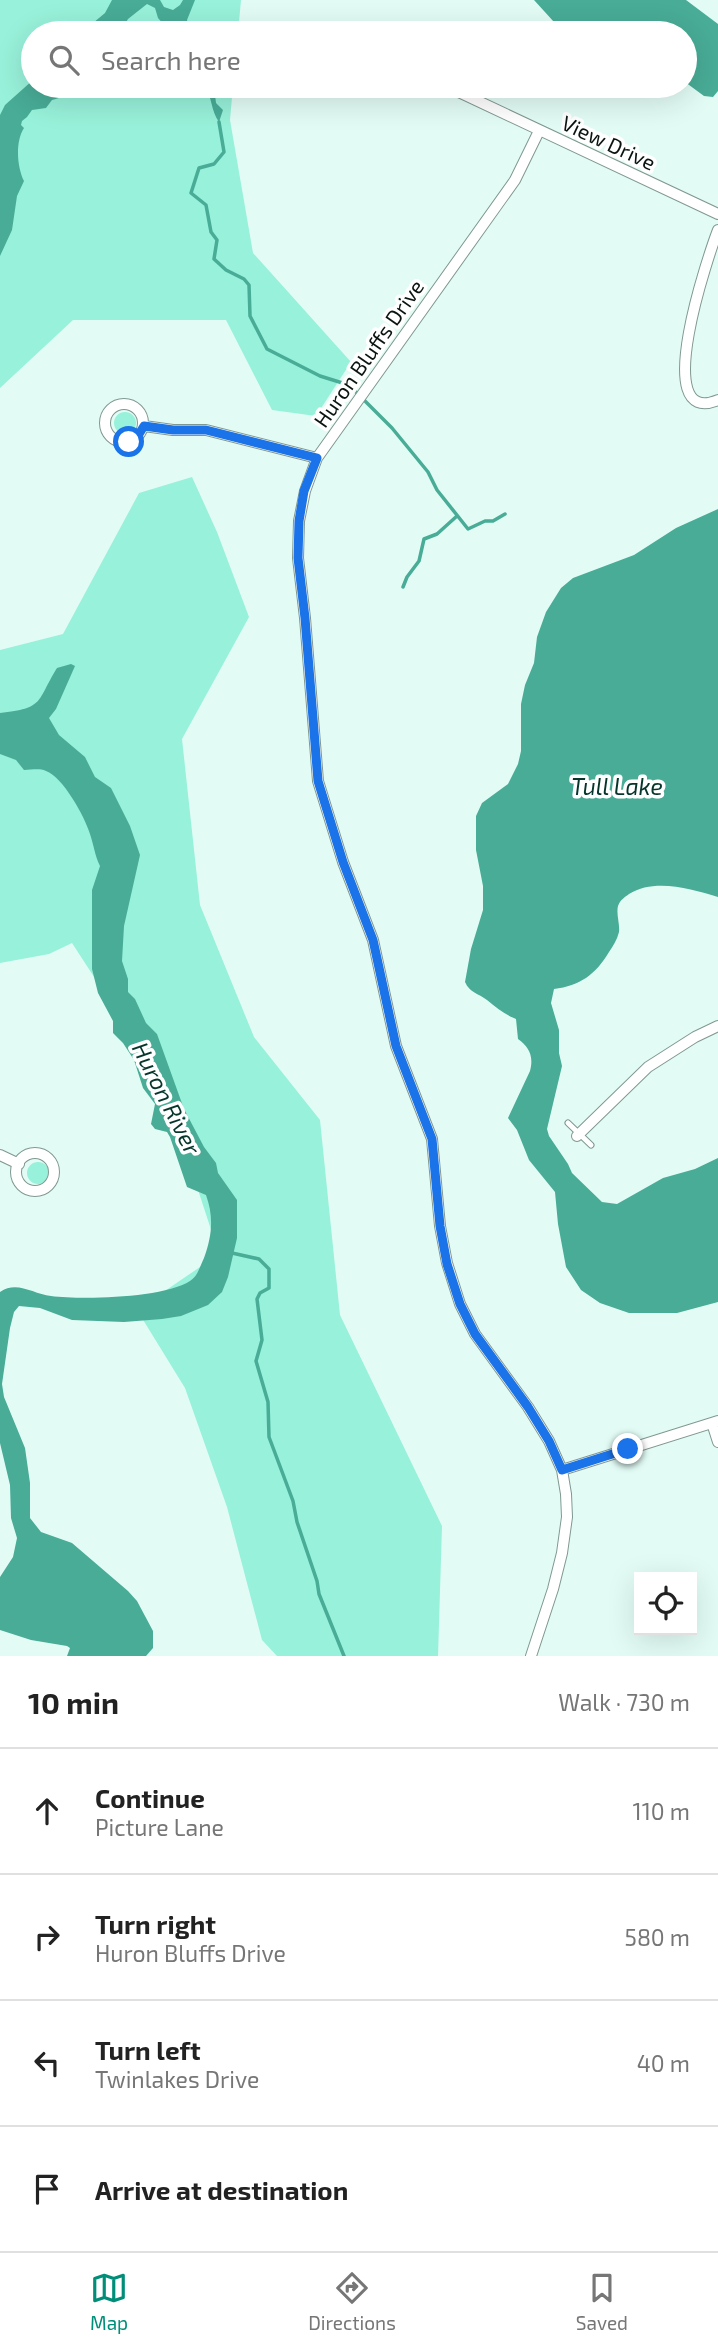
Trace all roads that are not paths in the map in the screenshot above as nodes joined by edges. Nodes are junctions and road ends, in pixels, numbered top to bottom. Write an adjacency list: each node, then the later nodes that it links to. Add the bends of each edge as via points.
1 (471, 98): 2 (street, View Drive)
2 (539, 131): 3 (street, View Drive); 8 (street, Huron Bluffs Drive, via 515,180)
3 (718, 214)
4 (718, 230): 5 (street)
5 (713, 259): 6 (street, via 695,303 684,383 698,401 710,404)
6 (718, 400)
7 (144, 426): 8 (street, via 206,430)
8 (317, 458): 17 (street, Huron Bluffs Drive, via 304,491 298,558 318,781 373,940 396,1046 432,1139 440,1226 460,1304 475,1334 549,1441)
9 (718, 1026): 11 (street, via 648,1067)
10 (568, 1123): 11 (lane)
11 (578, 1135): 12 (lane)
12 (592, 1144)
13 (0, 1155): 14 (street)
14 (19, 1164)
15 (715, 1422): 16 (street); 17 (street)
16 (718, 1442)
17 (562, 1470): 18 (street, Huron Bluffs Drive, via 567,1517 562,1553)
18 (531, 1656)

